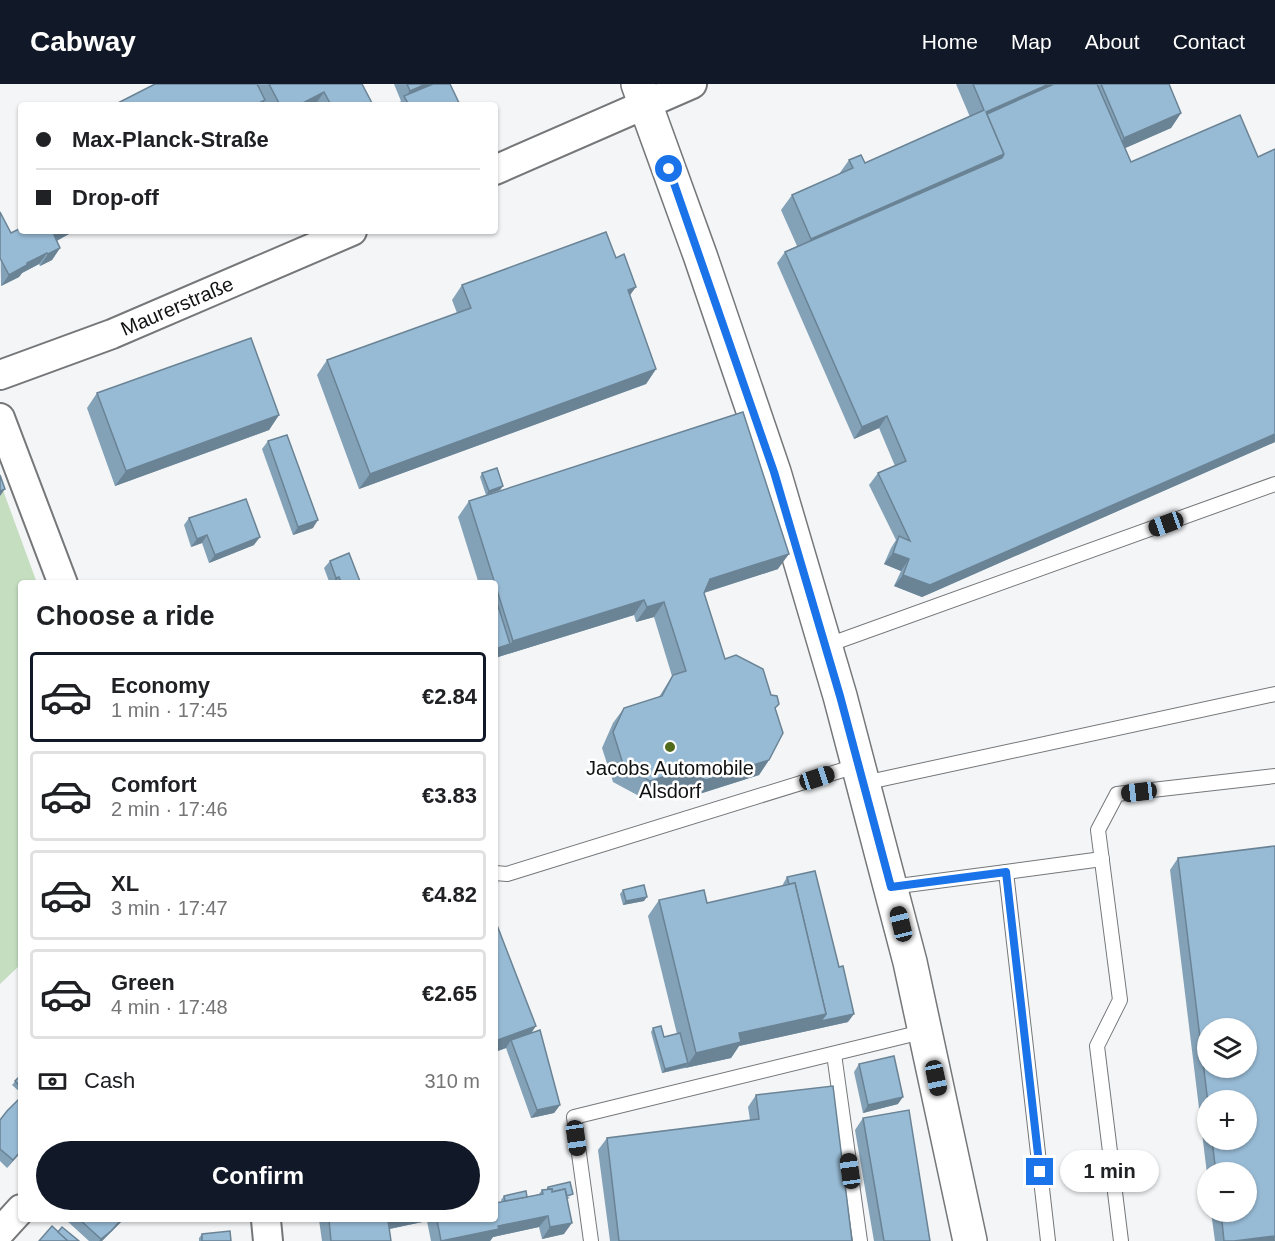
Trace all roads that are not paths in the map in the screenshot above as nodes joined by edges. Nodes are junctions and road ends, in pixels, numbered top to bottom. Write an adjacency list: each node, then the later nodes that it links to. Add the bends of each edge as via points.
1 (692, 84): 2 (street)
2 (642, 94): 3 (street); 9 (street, via 774,472)
3 (498, 168)
4 (345, 234): 5 (street, Maurerstraße, via 112,334)
5 (0, 375)
6 (0, 418): 8 (street)
7 (1275, 484): 9 (lane)
8 (61, 580)
9 (825, 646): 11 (street)
10 (1275, 694): 11 (lane)
11 (861, 774): 15 (lane, via 507,874); 16 (street)
12 (1275, 776): 13 (lane, via 1117,794 1098,831)
13 (1102, 859): 14 (lane); 27 (lane, via 1120,1000 1097,1046)
14 (1006, 872): 16 (lane); 26 (lane)
15 (498, 873)
16 (891, 887): 17 (street)
17 (926, 1031): 18 (lane); 25 (street)
18 (834, 1054): 23 (lane, via 574,1117); 24 (lane)
19 (18, 1212): 21 (street)
20 (266, 1222): 22 (street)
21 (0, 1232)
22 (268, 1241)
23 (591, 1241)
24 (860, 1241)
25 (970, 1241)
26 (1048, 1241)
27 (1121, 1241)

